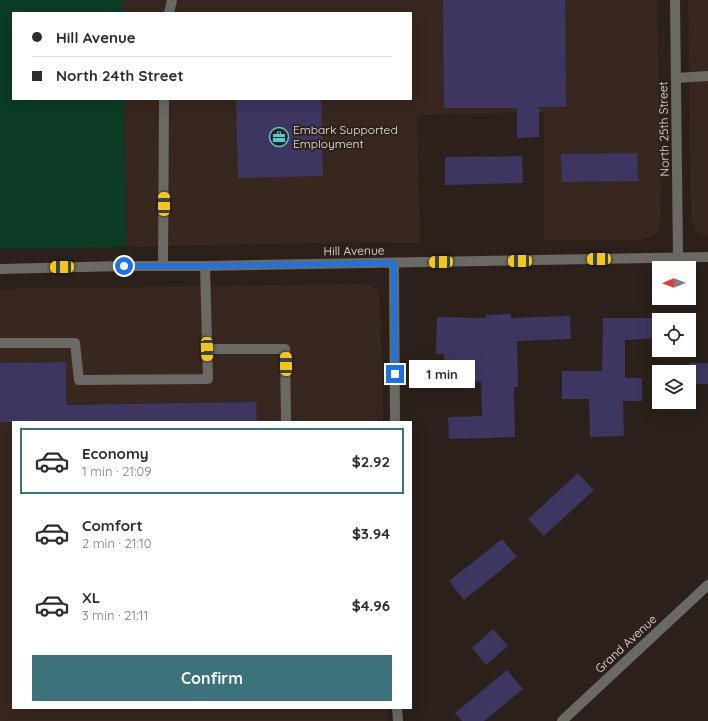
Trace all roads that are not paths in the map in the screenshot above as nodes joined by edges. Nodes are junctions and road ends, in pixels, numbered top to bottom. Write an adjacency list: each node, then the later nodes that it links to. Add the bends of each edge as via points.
1 (172, 0): 3 (street)
2 (675, 0): 5 (street, North 25th Street)
3 (169, 12)
4 (708, 76): 5 (street)
5 (676, 78): 8 (street, North 25th Street)
6 (164, 100): 10 (street)
7 (708, 257): 8 (street, Hill Avenue)
8 (678, 258): 9 (street, Hill Avenue)
9 (394, 263): 11 (street, Hill Avenue); 16 (street)
10 (163, 265): 11 (street, Hill Avenue); 12 (street, Hill Avenue)
11 (206, 266): 14 (street)
12 (0, 269)
13 (0, 343): 14 (street, via 74,343 79,380 208,379)
14 (207, 349): 15 (street, via 285,349)
15 (286, 421)
16 (395, 421)
17 (708, 585): 20 (street, Grand Avenue)
18 (398, 709): 19 (street)
19 (398, 721)
20 (562, 721)

